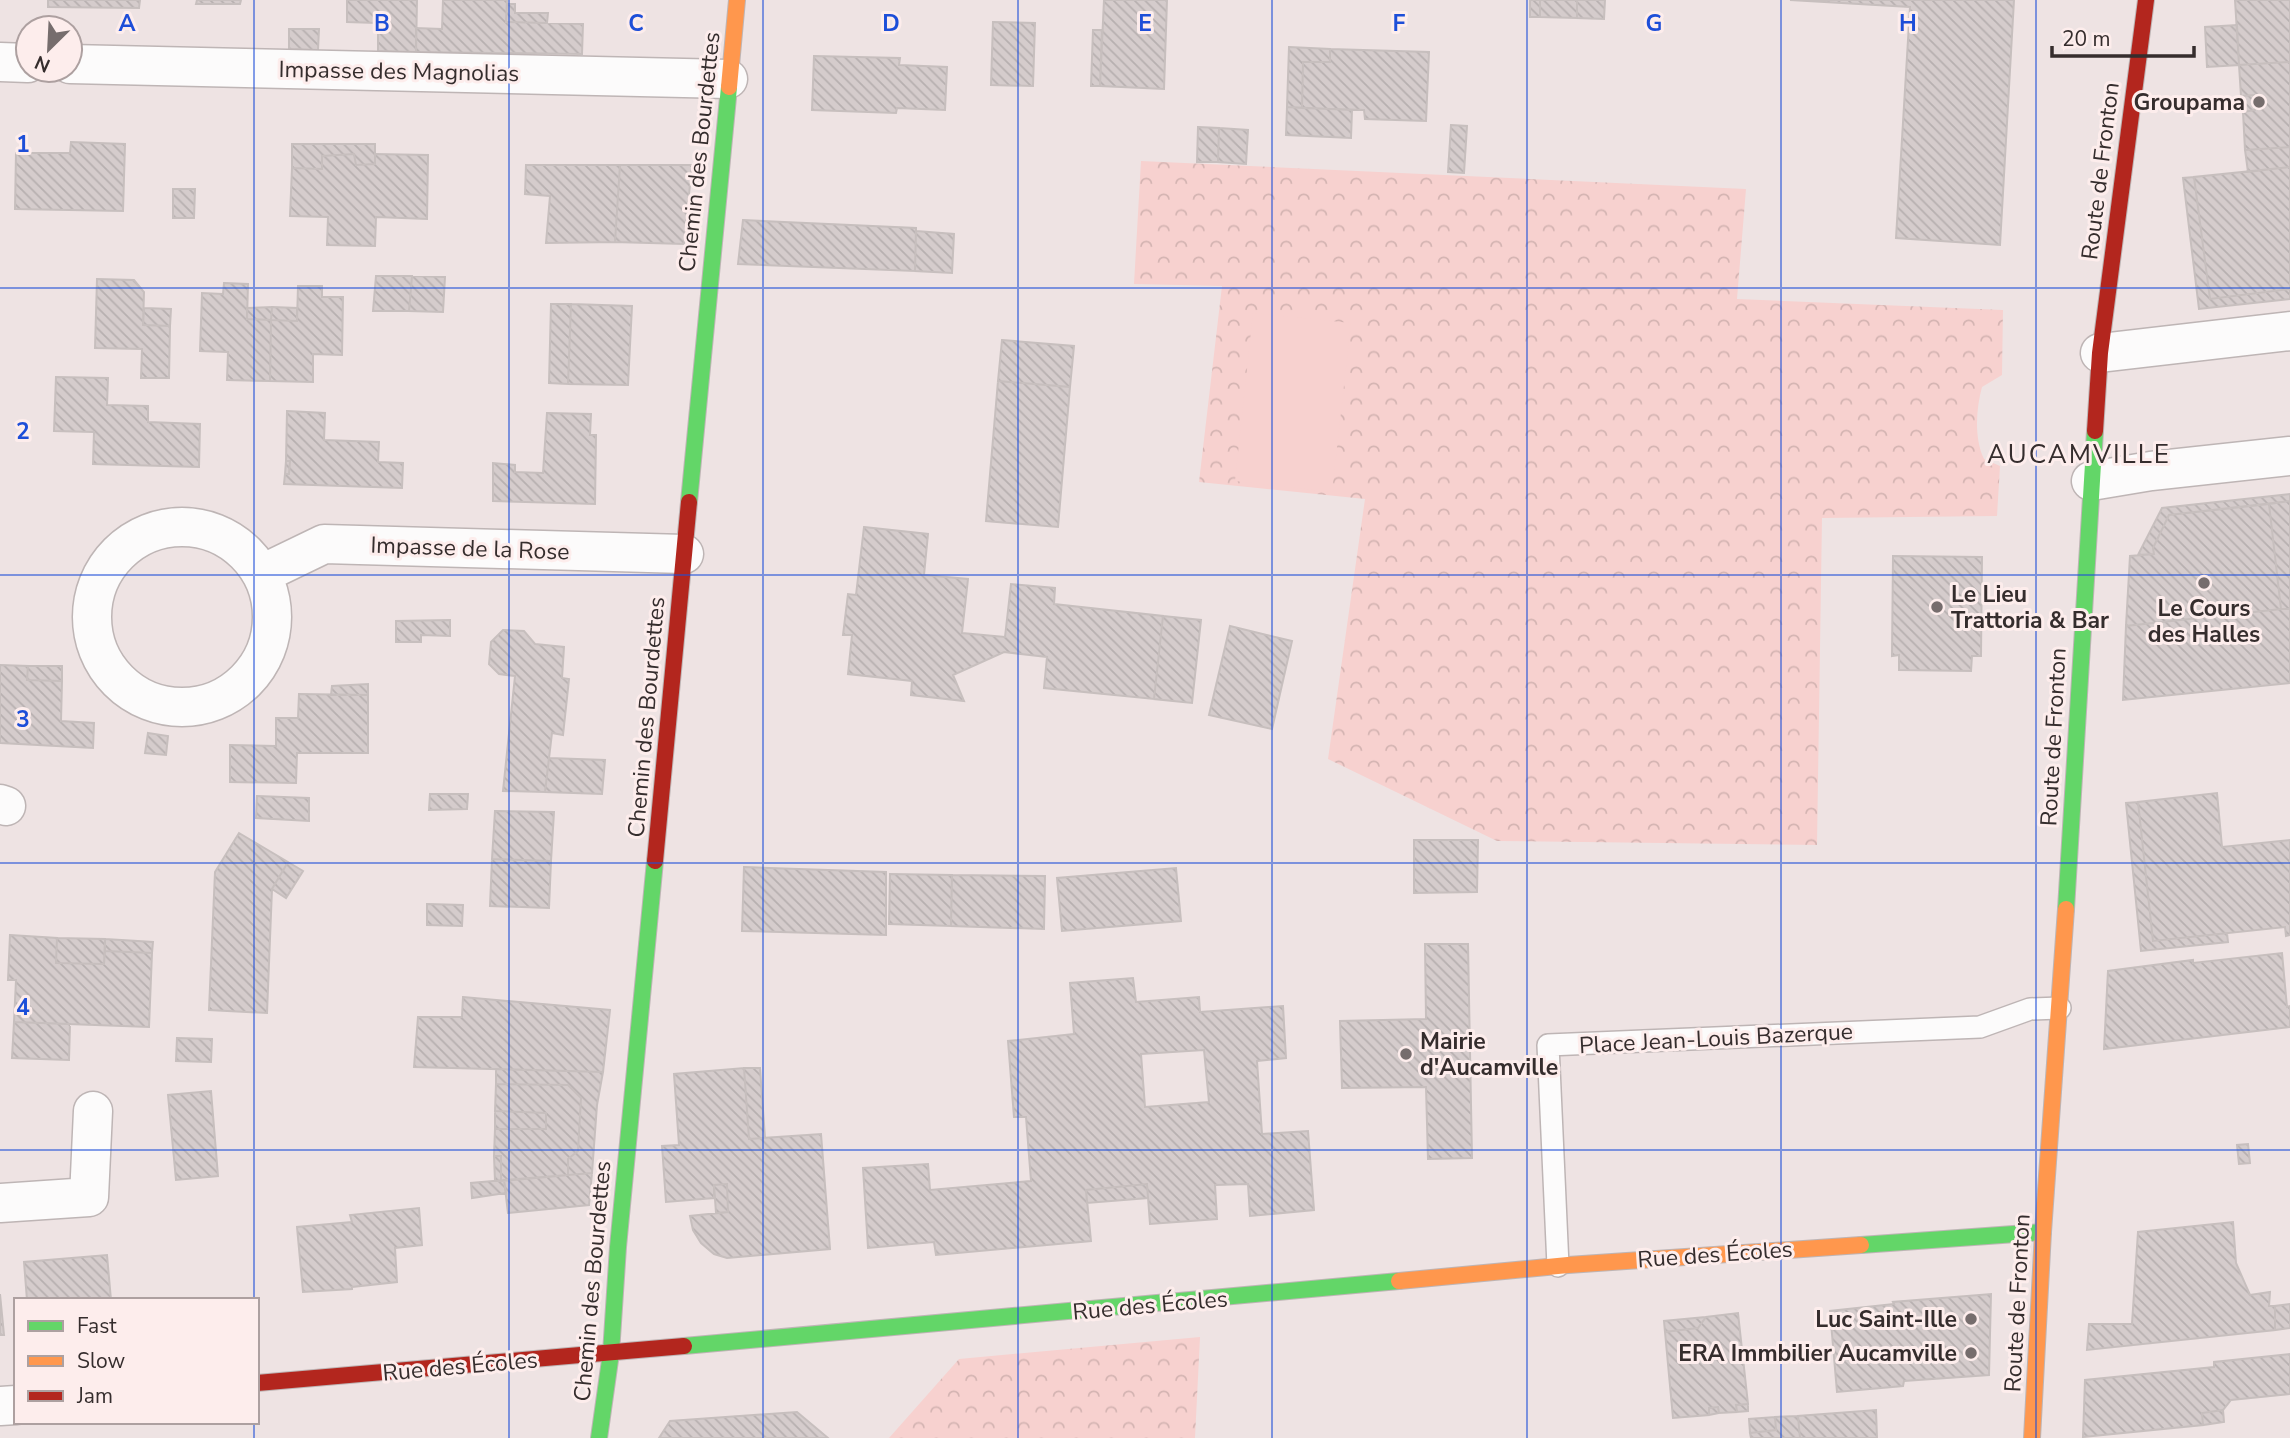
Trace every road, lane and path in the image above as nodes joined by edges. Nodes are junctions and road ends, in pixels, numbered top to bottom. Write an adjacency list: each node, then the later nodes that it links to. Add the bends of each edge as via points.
1 (737, 0): 4 (street, Chemin des Bourdettes)
2 (2146, 0): 6 (street, Route de Fronton)
3 (84, 64): 4 (street, Impasse des Magnolias)
4 (727, 79): 9 (street, Chemin des Bourdettes)
5 (2290, 331): 6 (street)
6 (2100, 353): 8 (street, Route de Fronton)
7 (2290, 456): 8 (street)
8 (2091, 481): 11 (street, Route de Fronton)
9 (684, 554): 10 (street, Impasse de la Rose, via 324,544); 16 (street, Chemin des Bourdettes)
10 (262, 574): 10 (street, via 244,550 218,534 188,527 158,530 131,542 109,563 95,590 91,620 97,649 113,676 135,695 163,706 192,708 221,700 245,683 263,659 272,632 272,602)
11 (2060, 1008): 14 (street, Route de Fronton); 15 (lane, Place Jean-Louis Bazerque, via 2030,1009 1980,1027 1548,1045)
12 (93, 1111): 13 (street, via 89,1197)
13 (0, 1203)
14 (2043, 1231): 15 (street, Rue des Écoles); 19 (street, Route de Fronton)
15 (1558, 1266): 16 (street, Rue des Écoles)
16 (611, 1353): 17 (street, Rue des Écoles); 18 (street, Chemin des Bourdettes)
17 (259, 1383)
18 (599, 1438)
19 (2032, 1438)

